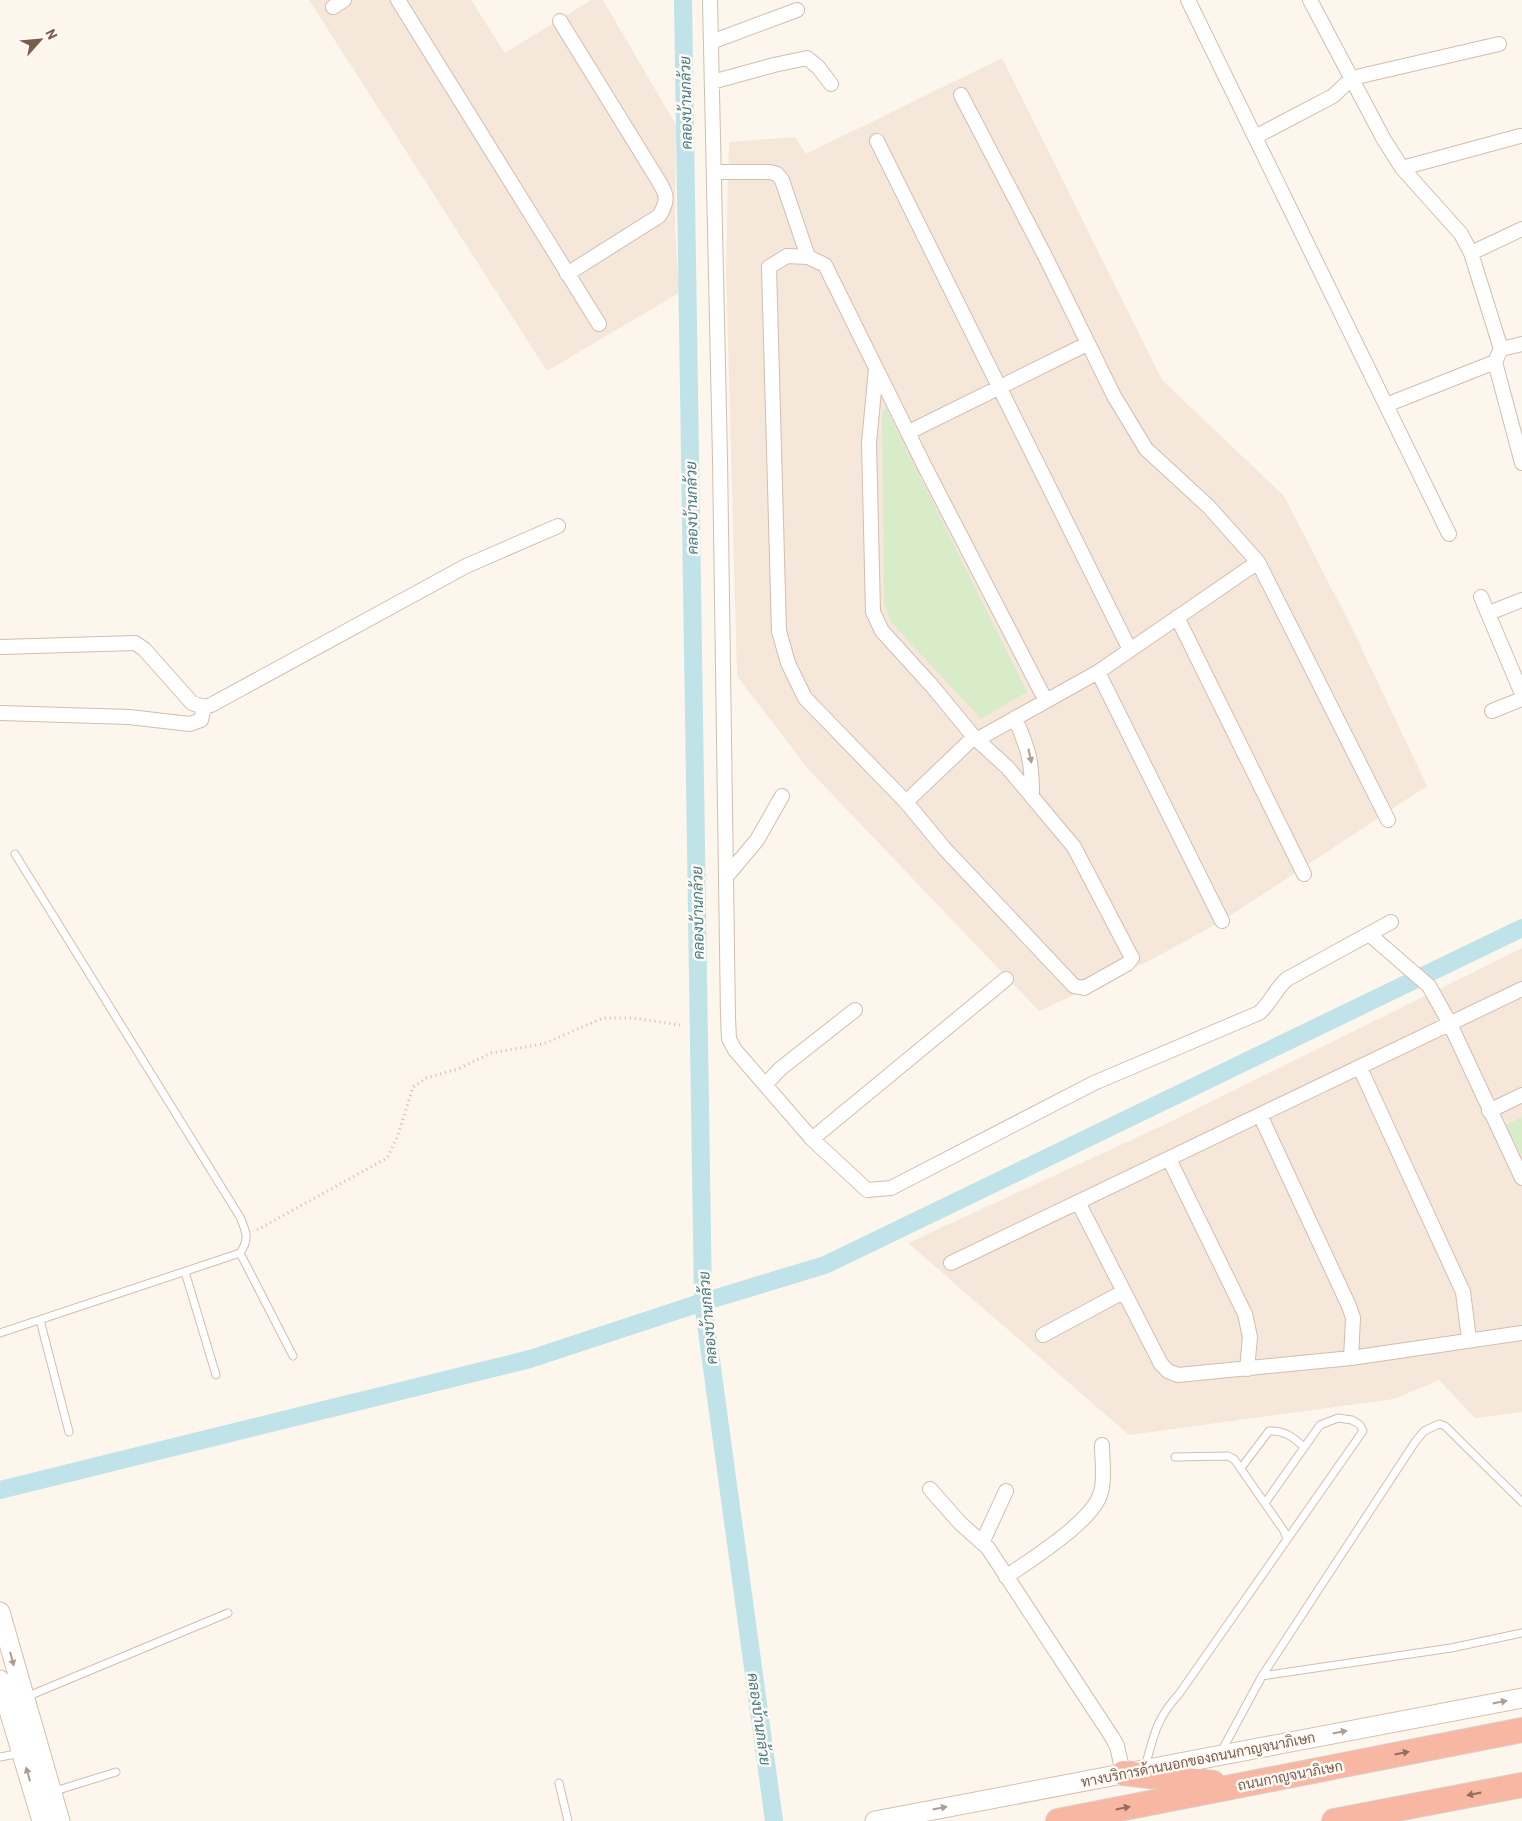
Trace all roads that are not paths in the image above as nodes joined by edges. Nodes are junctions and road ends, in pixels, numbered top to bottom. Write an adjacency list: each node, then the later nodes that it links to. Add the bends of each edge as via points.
1 (398, 0): 21 (street)
2 (710, 0): 7 (street)
3 (1188, 0): 14 (street)
4 (1310, 0): 9 (street)
5 (797, 10): 7 (street)
6 (560, 21): 21 (street, via 666,194 666,204 659,216)
7 (711, 42): 10 (street)
8 (1499, 44): 9 (street)
9 (1352, 78): 14 (street, via 1333,96); 16 (street)
10 (712, 82): 11 (street, via 807,58); 17 (street)
11 (831, 84)
12 (961, 94): 23 (street)
13 (1520, 136): 16 (street)
14 (1255, 137): 28 (street)
15 (877, 141): 27 (street)
16 (1402, 168): 19 (street, via 1450,219)
17 (715, 172): 20 (street, via 777,174 782,180); 55 (street)
18 (1522, 229): 19 (street)
19 (1471, 253): 25 (street)
20 (808, 257): 26 (street, via 825,265); 51 (street, via 787,256 769,267 779,631 788,664 805,698)
21 (566, 274): 22 (street)
22 (599, 324)
23 (1088, 344): 27 (street); 33 (street, via 1146,449 1209,507)
24 (1522, 344): 25 (street)
25 (1498, 356): 28 (street); 30 (street)
26 (876, 369): 29 (street); 48 (street, via 869,443 874,612 882,631)
27 (1000, 388): 29 (street); 39 (street)
28 (1386, 405): 32 (street)
29 (909, 432): 43 (street)
30 (1522, 463)
31 (558, 526): 44 (street, via 466,566)
32 (1450, 534)
33 (1258, 562): 37 (street); 52 (street)
34 (1481, 597): 36 (street)
35 (1522, 600): 36 (street)
36 (1489, 613): 41 (street)
37 (1177, 617): 39 (street); 54 (street)
38 (0, 647): 44 (street, via 134,643 144,648 192,702)
39 (1130, 650): 40 (street)
40 (1098, 672): 43 (street); 56 (street)
41 (1522, 694)
42 (1522, 699): 45 (street)
43 (1046, 702): 47 (street)
44 (204, 707): 46 (street, via 201,720 190,724 129,717)
45 (1492, 710)
46 (0, 713)
47 (1015, 718): 48 (street); 50 (street, one-way to 50, via 1032,767)
48 (976, 738): 50 (street); 51 (street)
49 (782, 796): 55 (street, via 757,840)
50 (1032, 796): 51 (street, via 1074,847 1131,955 1127,964 1084,988 1074,986 1000,910)
51 (906, 802)
52 (1388, 820)
53 (14, 854): 72 (lane, via 240,1217 248,1236)
54 (1304, 874)
55 (726, 877): 64 (street, via 729,1038 735,1050)
56 (1222, 921)
57 (1391, 922): 58 (street)
58 (1369, 934): 62 (street, via 1430,986); 68 (street, via 1286,979 1259,1013 1094,1083 891,1188 867,1190)
59 (1006, 979): 68 (street)
60 (1522, 988): 62 (street)
61 (855, 1010): 64 (street, via 780,1069)
62 (1449, 1022): 63 (street); 66 (street)
63 (1360, 1068): 67 (street); 80 (street, via 1462,1292)
64 (766, 1084): 68 (street)
65 (1522, 1095): 66 (street)
66 (1489, 1111): 70 (street)
67 (1260, 1115): 69 (street); 82 (street, via 1349,1306 1353,1318)
68 (812, 1139)
69 (1170, 1159): 71 (street); 83 (street, via 1245,1314 1250,1337)
70 (1522, 1178)
71 (1078, 1202): 73 (street); 75 (street)
72 (240, 1253): 74 (lane); 81 (lane)
73 (951, 1263)
74 (185, 1272): 76 (lane); 84 (lane)
75 (1123, 1292): 79 (street); 83 (street, via 1161,1364 1168,1371 1178,1375)
76 (40, 1320): 77 (lane); 85 (lane)
77 (0, 1333)
78 (1522, 1333): 80 (street)
79 (1043, 1335)
80 (1469, 1339): 82 (street)
81 (293, 1356)
82 (1351, 1358): 83 (street)
83 (1247, 1369)
84 (216, 1374)
85 (69, 1432)
86 (1102, 1446): 96 (street, via 1103,1480 1097,1503 1076,1526)
87 (1304, 1447): 89 (lane, via 1291,1435 1269,1431); 93 (lane); 94 (lane, via 1320,1424 1338,1418 1352,1420 1363,1431)
88 (1175, 1457): 89 (lane, via 1228,1456)
89 (1241, 1468): 93 (lane)
90 (930, 1489): 95 (street)
91 (1006, 1491): 95 (street)
92 (1522, 1502): 100 (lane, via 1445,1426 1432,1426 1415,1442)
93 (1265, 1503): 94 (lane)
94 (1287, 1539): 108 (lane, via 1179,1694 1163,1711)
95 (982, 1543): 96 (street)
96 (1006, 1577): 108 (street)
97 (0, 1612): 102 (main road, one-way to 102)
98 (228, 1613): 102 (lane)
99 (1522, 1632): 100 (lane, via 1452,1648)
100 (1262, 1676): 106 (lane)
101 (0, 1680): 105 (main road)
102 (23, 1698): 113 (main road)
103 (1522, 1698): 106 (main road, ทางบริการด้านนอกของถนนกาญจนาภิเษก, one-way to 103)
104 (1522, 1730): 112 (highway, ถนนกาญจนาภิเษก, one-way to 104)
105 (22, 1752): 107 (lane); 114 (main road, one-way to 105)
106 (1219, 1755): 108 (main road, ทางบริการด้านนอกของถนนกาญจนาภิเษก)
107 (0, 1757)
108 (1133, 1771): 112 (highway); 117 (main road, ทางบริการด้านนอกของถนนกาญจนาภิเษก, one-way to 108)
109 (116, 1772): 113 (lane)
110 (559, 1783): 116 (lane)
111 (1522, 1784): 119 (highway, one-way to 119)
112 (1238, 1786): 118 (highway, ถนนกาญจนาภิเษก, one-way to 112)
113 (52, 1793): 115 (main road)
114 (42, 1821)
115 (60, 1821)
116 (568, 1821)
117 (875, 1821)
118 (1058, 1821)
119 (1334, 1821)

